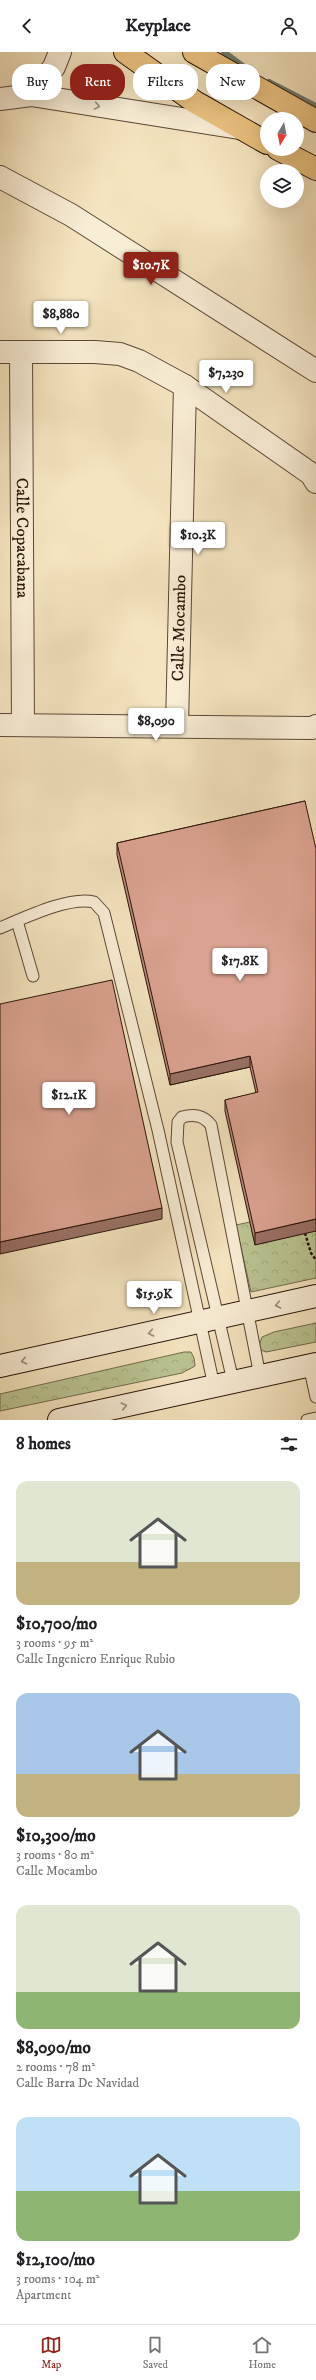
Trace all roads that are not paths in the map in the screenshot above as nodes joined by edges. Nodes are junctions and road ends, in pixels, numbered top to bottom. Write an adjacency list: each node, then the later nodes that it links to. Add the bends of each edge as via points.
1 (60, 52): 5 (street)
2 (125, 52): 13 (main road, via 196,102)
3 (194, 52): 6 (main road)
4 (214, 52): 7 (street)
5 (55, 64)
6 (214, 64)
7 (223, 64)
8 (260, 90): 12 (main road)
9 (12, 97): 10 (street)
10 (0, 99)
11 (62, 100): 13 (street, one-way to 13)
12 (316, 121)
13 (239, 128): 14 (main road)
14 (260, 139)
15 (292, 156): 16 (main road)
16 (316, 168)
17 (0, 177): 19 (street, via 71,215)
18 (11, 352): 20 (street, via 120,354 140,361); 23 (street, Calle Copacabana)
19 (316, 371)
20 (185, 386): 21 (street, via 311,474); 24 (street, Calle Mocambo)
21 (316, 482)
22 (0, 724): 23 (street)
23 (23, 725): 24 (street)
24 (177, 726): 25 (street)
25 (314, 727)
26 (17, 921): 27 (lane); 28 (lane); 31 (lane, via 80,900 94,902 104,913)
27 (0, 928)
28 (33, 976)
29 (316, 1296): 30 (street, one-way to 30)
30 (246, 1312): 31 (street); 31 (lane, via 211,1125 206,1118 182,1116 178,1122 177,1142); 34 (lane)
31 (209, 1320): 33 (street, one-way to 33); 35 (lane); 35 (lane)
32 (313, 1365): 34 (street); 36 (lane)
33 (0, 1366)
34 (260, 1376): 35 (street)
35 (224, 1384): 37 (street, one-way to 35)
36 (316, 1397)
37 (81, 1418): 39 (street)
38 (316, 1418): 40 (lane)
39 (59, 1420)
40 (307, 1420)

